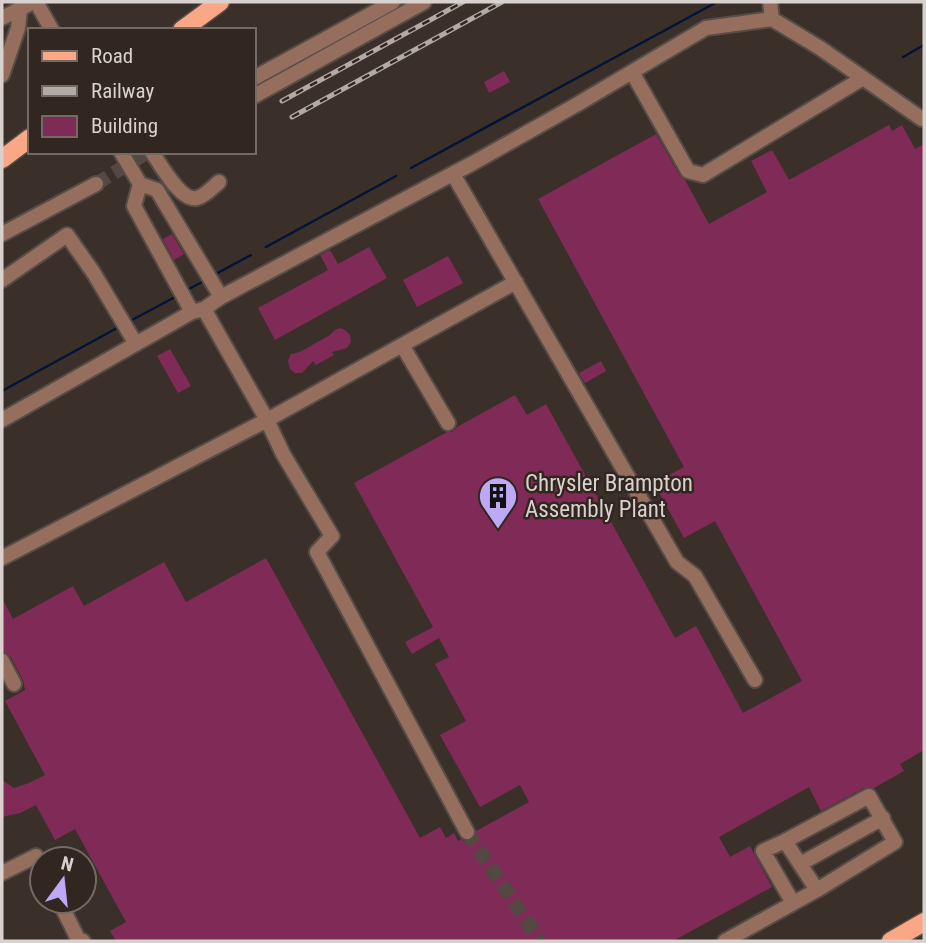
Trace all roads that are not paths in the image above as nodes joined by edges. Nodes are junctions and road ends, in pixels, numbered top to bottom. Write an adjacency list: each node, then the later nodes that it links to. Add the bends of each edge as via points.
1 (220, 2): 9 (main road)
2 (393, 2): 12 (street)
3 (424, 2): 14 (street)
4 (770, 2): 7 (street)
5 (30, 4): 6 (street); 8 (street); 11 (street)
6 (2, 18)
7 (772, 19): 10 (street, via 706,28); 13 (street)
8 (50, 28)
9 (185, 28)
10 (632, 72): 13 (street, via 688,171 703,175); 20 (street, bridge)
11 (2, 75)
12 (256, 77)
13 (863, 78): 15 (street)
14 (256, 95)
15 (924, 118)
16 (28, 140): 19 (main road)
17 (122, 154): 23 (street)
18 (153, 154): 21 (street, via 182,194 191,199)
19 (2, 159)
20 (453, 174): 26 (street); 27 (street)
21 (219, 182)
22 (96, 184): 24 (street)
23 (139, 184): 27 (street, via 157,190); 28 (street, via 134,206)
24 (2, 234)
25 (2, 279): 29 (street, via 67,235)
26 (516, 282): 30 (street); 36 (street, via 677,562 695,576)
27 (221, 297): 28 (street)
28 (198, 310): 29 (street); 32 (street)
29 (136, 344): 31 (street)
30 (402, 345): 32 (street); 33 (street)
31 (2, 420)
32 (267, 420): 34 (street); 39 (street, via 332,536 317,552)
33 (448, 423)
34 (2, 558)
35 (2, 662): 37 (street)
36 (755, 680)
37 (14, 684)
38 (883, 818): 40 (street, via 869,796); 42 (street); 44 (street, via 895,842)
39 (467, 831)
40 (785, 841): 42 (street); 45 (street, via 763,851)
41 (28, 860): 43 (street)
42 (800, 864): 44 (street)
43 (2, 873)
44 (817, 890): 45 (street)
45 (793, 903): 48 (street)
46 (66, 915): 49 (street)
47 (924, 922): 50 (main road)
48 (731, 940)
49 (83, 941)
50 (891, 941)

